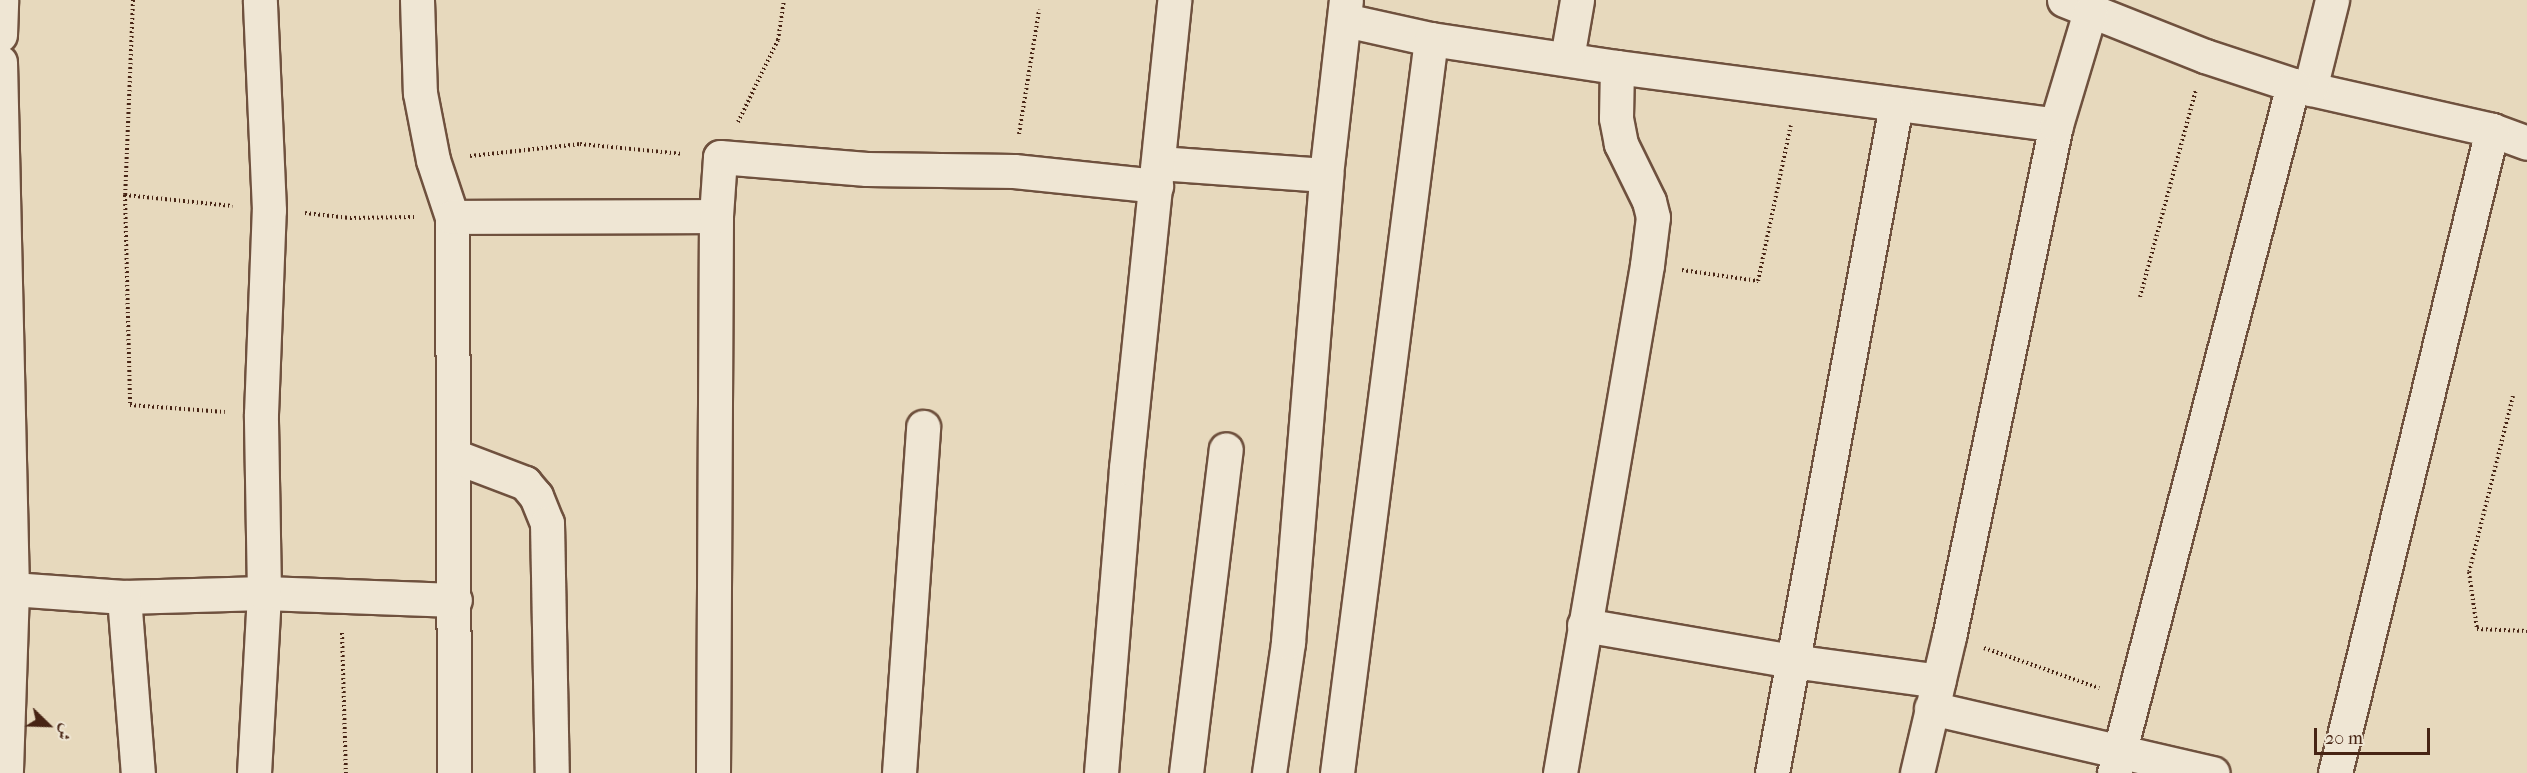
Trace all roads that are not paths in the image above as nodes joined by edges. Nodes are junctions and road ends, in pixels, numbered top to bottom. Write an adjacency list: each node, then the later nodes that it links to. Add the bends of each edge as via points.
1 (1, 0): 9 (street)
2 (260, 0): 28 (street, via 269,210 261,414)
3 (417, 0): 22 (street, via 420,93 433,160)
4 (1174, 0): 19 (street)
5 (1577, 0): 11 (street)
6 (2332, 0): 14 (street)
7 (2077, 6): 14 (street, via 2205,56); 16 (street)
8 (1345, 10): 10 (street); 20 (street)
9 (0, 35)
10 (1431, 39): 11 (street); 46 (street)
11 (1567, 58): 13 (street)
12 (0, 62): 26 (street)
13 (1617, 67): 15 (street); 31 (street, via 1616,118 1621,144 1653,217)
14 (2302, 87): 17 (street); 34 (street)
15 (1896, 105): 16 (street); 32 (street)
16 (2056, 125): 33 (street)
17 (2492, 130): 18 (street); 51 (street)
18 (2527, 143)
19 (1157, 174): 20 (street); 21 (street, via 867,169 720,157); 43 (street, via 1120,537)
20 (1326, 175): 45 (street, via 1288,642)
21 (716, 216): 22 (street); 41 (street)
22 (452, 217): 25 (street)
23 (923, 427): 42 (street)
24 (1226, 449): 44 (street)
25 (454, 456): 30 (street); 40 (street, via 525,483 536,496 547,523)
26 (6, 531): 27 (street)
27 (12, 589): 29 (street); 36 (street)
28 (264, 594): 29 (street); 30 (street); 38 (street)
29 (124, 597): 37 (street)
30 (455, 600): 39 (street)
31 (1584, 624): 32 (street); 47 (street)
32 (1792, 661): 33 (street); 48 (street)
33 (1935, 695): 34 (street); 49 (street)
34 (2117, 762): 35 (street)
35 (2167, 768): 50 (street)
36 (6, 773)
37 (138, 773)
38 (254, 773)
39 (454, 773)
40 (552, 773)
41 (713, 773)
42 (898, 773)
43 (1101, 773)
44 (1186, 773)
45 (1269, 773)
46 (1336, 773)
47 (1560, 773)
48 (1772, 773)
49 (1917, 773)
50 (2214, 773)
51 (2335, 773)

